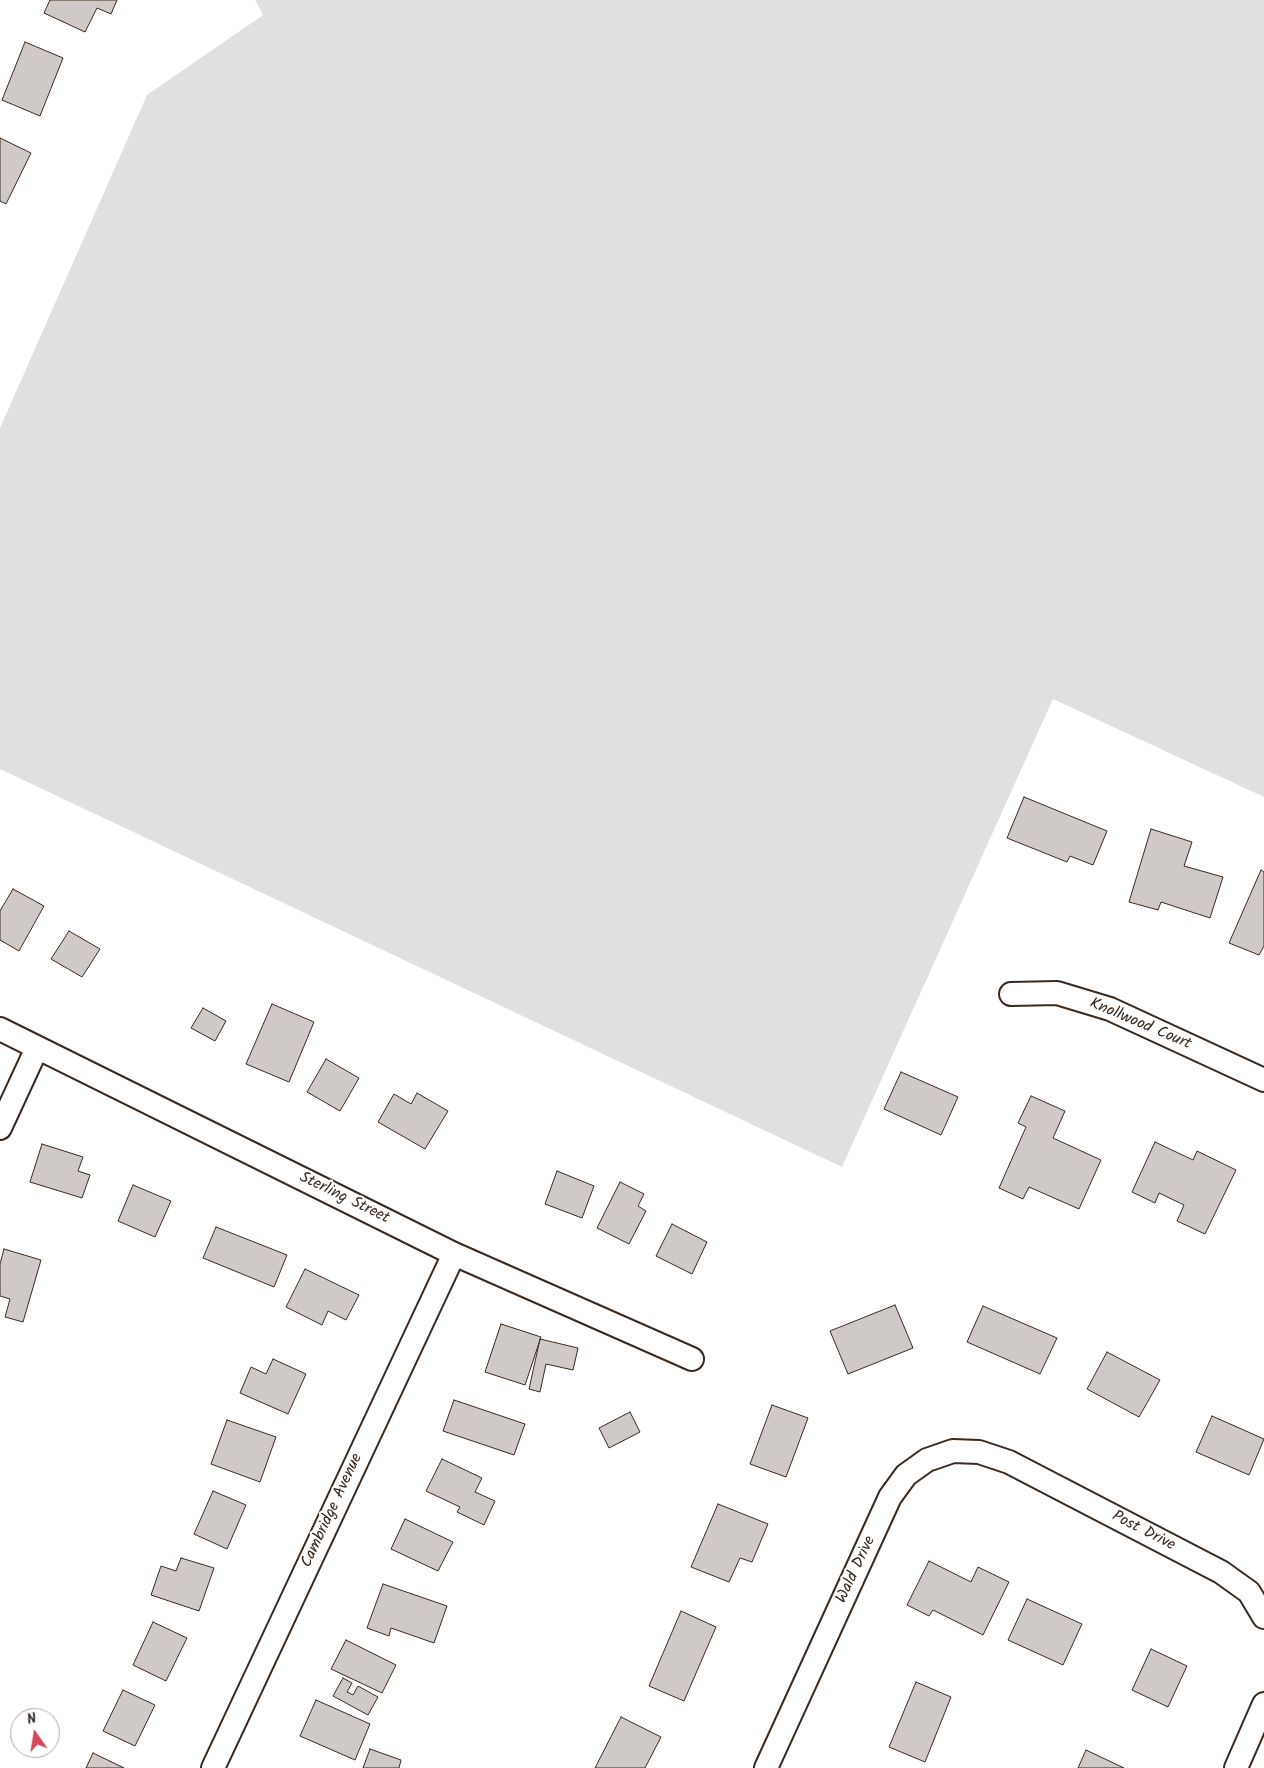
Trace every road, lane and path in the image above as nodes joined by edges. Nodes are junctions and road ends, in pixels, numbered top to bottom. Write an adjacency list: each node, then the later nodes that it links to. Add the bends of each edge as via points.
1 (1011, 994): 4 (street, Knollwood Court, via 1056,993 1110,1009)
2 (0, 1029): 3 (street, Sterling Street)
3 (37, 1048): 5 (street); 6 (street, Sterling Street)
4 (1264, 1080)
5 (0, 1128)
6 (454, 1254): 7 (street, Sterling Street); 11 (street, Cambridge Avenue)
7 (692, 1359)
8 (1009, 1462): 9 (street, Post Drive, via 1221,1572 1248,1592); 12 (street, Wald Drive, via 979,1452 952,1451 927,1460 906,1475 890,1497)
9 (1264, 1617)
10 (1264, 1704): 13 (street)
11 (213, 1768)
12 (766, 1768)
13 (1236, 1768)

